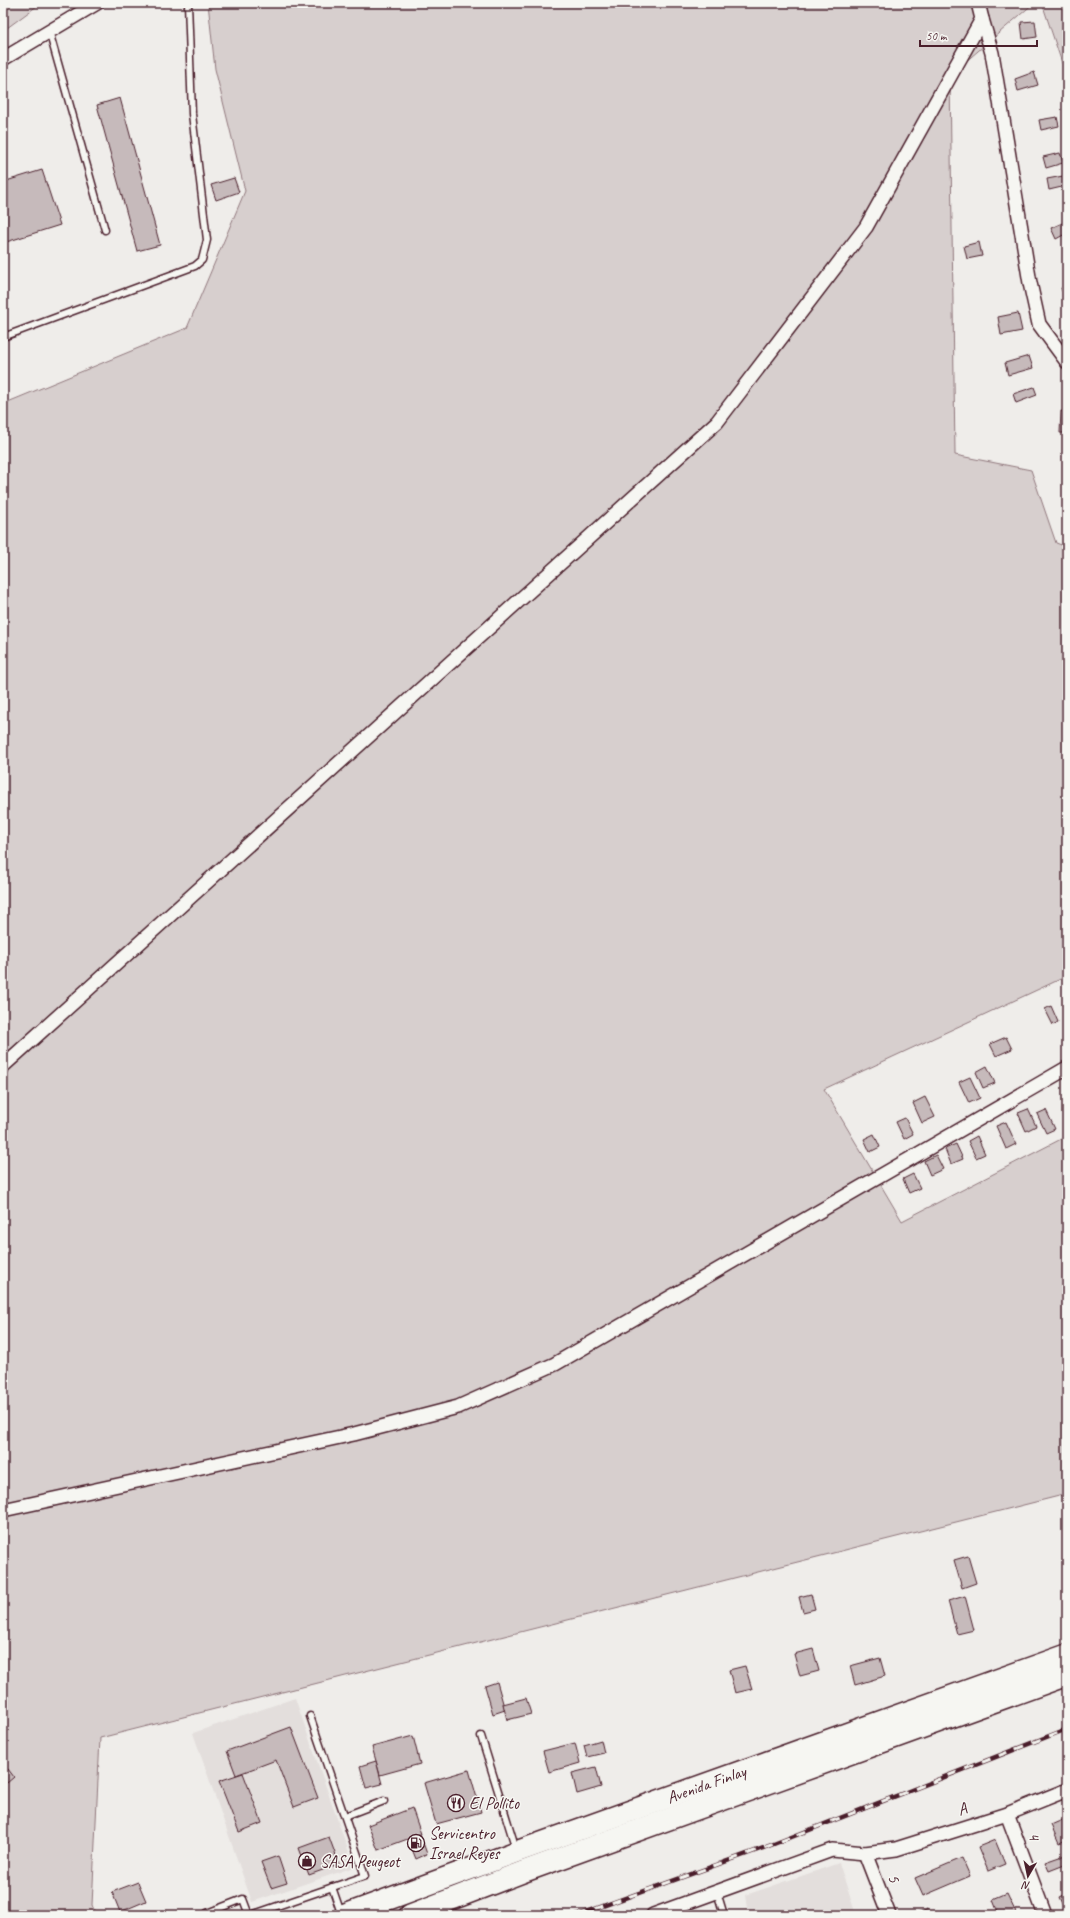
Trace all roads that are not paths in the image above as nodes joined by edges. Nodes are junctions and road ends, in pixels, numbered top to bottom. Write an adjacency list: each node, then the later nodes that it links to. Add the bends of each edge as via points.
1 (97, 3): 5 (street)
2 (188, 3): 8 (lane, via 192,114 207,240 202,260 195,266)
3 (978, 3): 4 (street)
4 (982, 19): 9 (street, via 992,53 1030,283 1040,324); 10 (street, via 866,227 717,422)
5 (49, 31): 6 (street); 7 (lane)
6 (3, 59)
7 (105, 230)
8 (3, 337)
9 (1067, 362)
10 (3, 1066)
11 (1067, 1068): 12 (street, via 555,1364 458,1407 354,1434)
12 (3, 1510)
13 (1067, 1655): 22 (highway, Avenida Finlay)
14 (1067, 1675): 22 (highway, Avenida Finlay)
15 (310, 1716): 20 (lane)
16 (481, 1736): 22 (lane)
17 (1067, 1790): 19 (street, A)
18 (384, 1801): 20 (lane)
19 (1007, 1814): 21 (street, A, via 896,1849); 33 (street, 4)
20 (345, 1816): 23 (lane, via 365,1876)
21 (865, 1853): 24 (street, A, via 832,1850); 32 (street, 5)
22 (520, 1862): 28 (highway, Avenida Finlay); 29 (highway, Avenida Finlay)
23 (332, 1887): 26 (lane); 27 (lane)
24 (717, 1892): 30 (street, A); 31 (lane)
25 (208, 1915): 26 (lane, via 207,1912 243,1899)
26 (250, 1915)
27 (342, 1915)
28 (345, 1915)
29 (410, 1915)
30 (653, 1915)
31 (724, 1915)
32 (889, 1915)
33 (1045, 1915)

